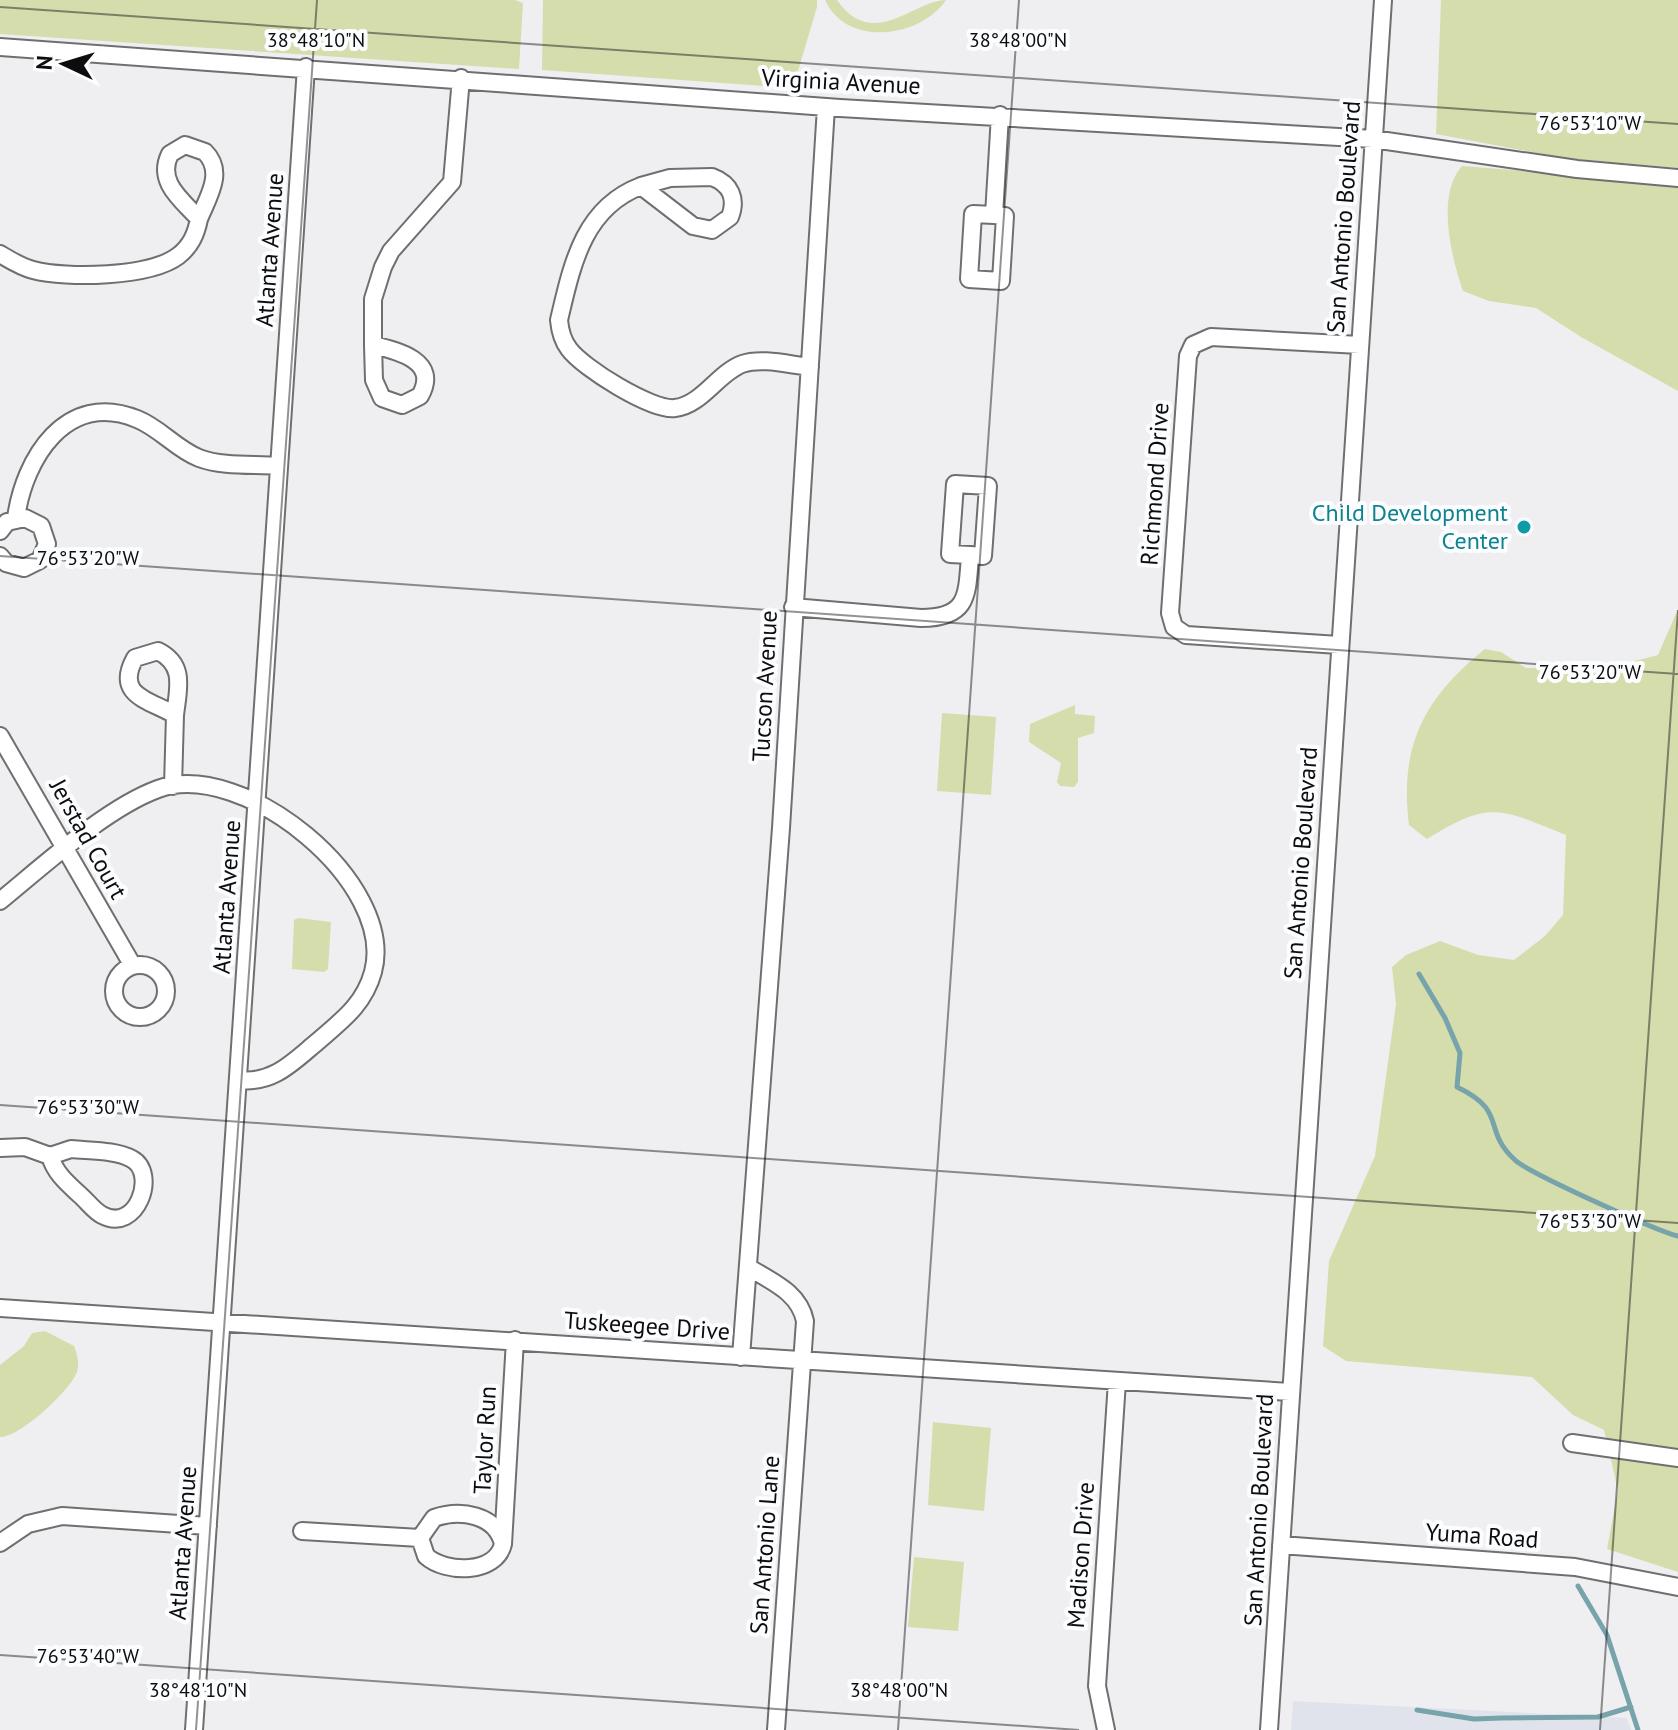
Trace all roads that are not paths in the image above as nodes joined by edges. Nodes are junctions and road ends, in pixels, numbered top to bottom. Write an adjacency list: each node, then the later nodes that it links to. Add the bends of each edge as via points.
1 (1383, 0): 7 (street, San Antonio Boulevard)
2 (0, 47): 3 (street, Virginia Avenue)
3 (306, 67): 4 (street, Virginia Avenue); 16 (street, Atlanta Avenue)
4 (461, 78): 5 (street, Virginia Avenue); 13 (street, via 452,182 383,267 373,299)
5 (826, 107): 6 (street, Virginia Avenue); 15 (street, Tucson Avenue)
6 (1000, 115): 7 (street, Virginia Avenue); 10 (street)
7 (1373, 139): 8 (street, Virginia Avenue); 14 (street, San Antonio Boulevard)
8 (1678, 178)
9 (641, 186): 9 (street, via 670,178 712,177 728,187 733,210 717,228 698,229); 15 (street, via 611,201 583,237 559,320 569,349 663,408 690,403 745,363)
10 (994, 215)
11 (199, 219): 12 (street, via 183,252 145,269 46,273)
12 (0, 254)
13 (373, 345)
14 (1360, 345): 22 (street, San Antonio Boulevard); 22 (street, Richmond Drive, via 1211,337 1193,345 1188,356 1171,598 1172,624 1186,635)
15 (810, 367): 21 (street, Tucson Avenue)
16 (278, 466): 17 (street, via 207,460 139,419 93,414 66,425 41,446 23,481); 26 (street, Atlanta Avenue)
17 (16, 518): 18 (street); 20 (street, via 41,526 46,553 24,568)
18 (0, 531)
19 (970, 555): 19 (street, via 950,554 955,484 988,486 983,556); 21 (street, via 966,595 948,616)
20 (0, 556)
21 (793, 607): 33 (street, Tucson Avenue)
22 (1339, 645): 40 (street, San Antonio Boulevard)
23 (175, 715): 25 (street)
24 (0, 736): 27 (street, Jerstad Court)
25 (173, 786): 26 (street, via 235,792); 27 (street, via 130,804)
26 (257, 801): 30 (street, Atlanta Avenue); 30 (street, via 310,840 359,894 374,929 376,957 368,987 353,1012 280,1072 257,1081)
27 (65, 851): 28 (street); 29 (street, Jerstad Court)
28 (0, 901)
29 (133, 966)
30 (239, 1080): 35 (street, Atlanta Avenue)
31 (0, 1148): 32 (street, via 25,1147)
32 (50, 1156): 32 (street, via 57,1173 101,1215 121,1218 134,1212 143,1172 133,1159 71,1149)
33 (748, 1267): 37 (street, Tucson Avenue); 38 (street, via 801,1305)
34 (0, 1308): 35 (street, Tuskeegee Drive)
35 (222, 1322): 36 (street, Tuskeegee Drive); 43 (street, Atlanta Avenue)
36 (515, 1340): 37 (street, Tuskeegee Drive); 47 (street, Taylor Run)
37 (741, 1357): 38 (street, Tuskeegee Drive)
38 (801, 1362): 39 (street, Tuskeegee Drive); 51 (street, San Antonio Lane)
39 (1117, 1381): 40 (street, Tuskeegee Drive); 52 (street, Madison Drive, via 1097,1686)
40 (1290, 1392): 48 (street, San Antonio Boulevard)
41 (1572, 1443): 42 (street)
42 (1678, 1458)
43 (208, 1526): 46 (street, via 62,1516 28,1524); 50 (street, Atlanta Avenue)
44 (302, 1531): 45 (street)
45 (420, 1538): 47 (street, via 433,1562 474,1567 492,1563); 47 (street, Taylor Run, via 428,1522 453,1515 494,1522)
46 (0, 1543)
47 (503, 1544)
48 (1281, 1545): 49 (street, Yuma Road, via 1575,1567); 53 (street, San Antonio Boulevard)
49 (1678, 1587)
50 (194, 1730)
51 (776, 1730)
52 (1106, 1730)
53 (1269, 1730)

